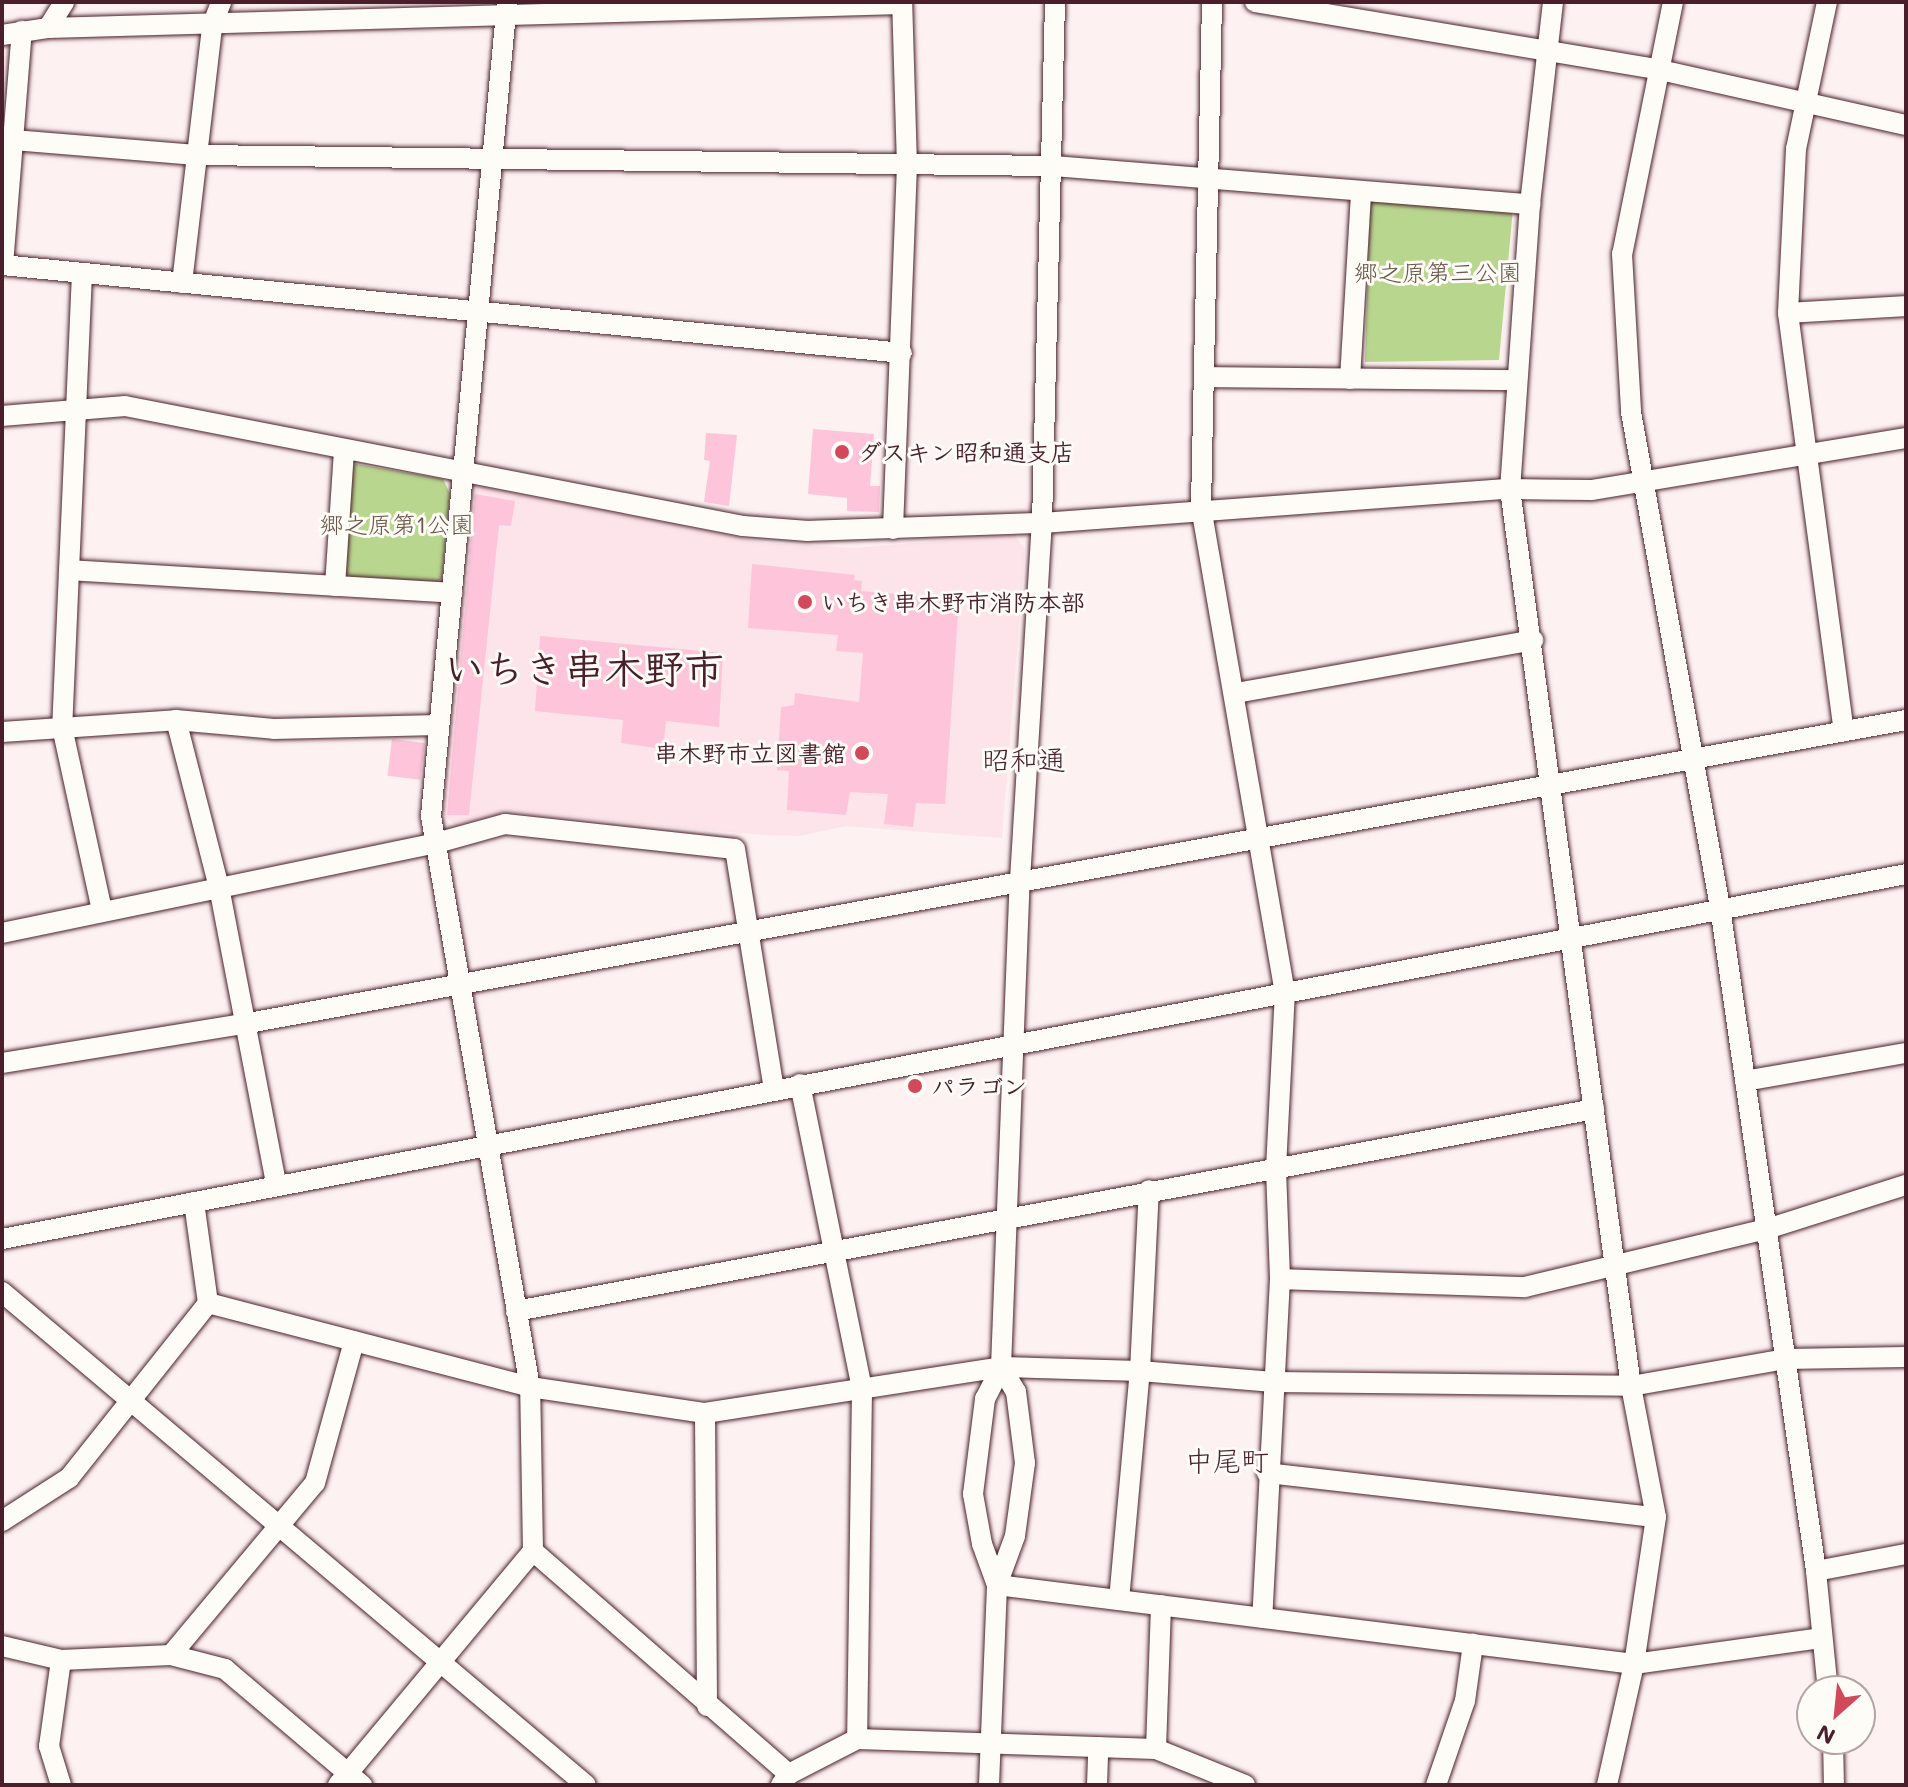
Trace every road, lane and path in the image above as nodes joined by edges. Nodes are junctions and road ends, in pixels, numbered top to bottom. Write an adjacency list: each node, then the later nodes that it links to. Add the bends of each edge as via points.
1 (64, 2): 12 (street)
2 (221, 2): 11 (street)
3 (1055, 2): 22 (street)
4 (1212, 2): 23 (street)
5 (1255, 2): 14 (street)
6 (1553, 2): 14 (street)
7 (1673, 2): 15 (street)
8 (1827, 2): 16 (street)
9 (902, 3): 10 (street); 21 (street)
10 (507, 9): 11 (street); 20 (street)
11 (212, 26): 12 (street); 19 (street)
12 (48, 28): 13 (street)
13 (12, 33): 18 (street)
14 (1549, 51): 15 (street); 25 (street)
15 (1660, 70): 16 (street); 42 (street, via 1622,254 1631,412)
16 (1806, 103): 17 (street); 31 (street, via 1796,149)
17 (1906, 125)
18 (14, 140): 19 (street); 26 (street)
19 (198, 155): 20 (street); 28 (street)
20 (493, 158): 21 (street); 30 (street)
21 (907, 166): 22 (street); 32 (street)
22 (1054, 166): 23 (street); 45 (street)
23 (1211, 181): 24 (street); 33 (street)
24 (1361, 193): 25 (street); 34 (street)
25 (1530, 204): 35 (street)
26 (2, 265): 27 (street)
27 (82, 273): 28 (street); 36 (street)
28 (182, 283): 30 (street)
29 (1905, 301): 31 (street)
30 (479, 311): 32 (street); 41 (street)
31 (1788, 313): 40 (street)
32 (902, 353): 46 (street)
33 (1206, 377): 34 (street); 44 (street)
34 (1350, 379): 35 (street)
35 (1516, 380): 43 (street)
36 (73, 410): 37 (street); 39 (street, via 125,406); 47 (street)
37 (2, 416)
38 (1906, 438): 40 (street)
39 (344, 451): 41 (street); 48 (street)
40 (1806, 455): 42 (street); 56 (street)
41 (464, 468): 46 (street, via 743,526); 49 (street)
42 (1644, 483): 43 (street, via 1592,490); 58 (street)
43 (1510, 489): 44 (street); 50 (street)
44 (1201, 507): 45 (street); 51 (street)
45 (1042, 523): 46 (street); 63 (street)
46 (893, 529)
47 (69, 570): 48 (street); 55 (street)
48 (335, 586): 49 (street)
49 (452, 593): 54 (street)
50 (1533, 640): 51 (street); 59 (street)
51 (1236, 693): 60 (street)
52 (176, 720): 54 (street, via 274,729); 55 (street); 64 (street)
53 (1906, 720): 56 (street)
54 (438, 725): 61 (street)
55 (62, 727): 57 (street); 66 (street)
56 (1844, 731): 58 (street)
57 (2, 732)
58 (1693, 759): 59 (street); 65 (street)
59 (1551, 784): 60 (street); 69 (street)
60 (1260, 837): 63 (street); 71 (street)
61 (433, 844): 64 (street); 67 (street, via 505,824 735,849); 70 (street)
62 (1906, 874): 65 (street)
63 (1020, 880): 67 (street); 73 (street)
64 (219, 887): 66 (street); 72 (street)
65 (1720, 907): 69 (street); 76 (street)
66 (102, 911): 68 (street)
67 (750, 932): 70 (street); 78 (street)
68 (2, 933)
69 (1571, 936): 71 (street); 79 (street)
70 (459, 982): 72 (street); 80 (street)
71 (1285, 991): 73 (street); 81 (street)
72 (243, 1024): 75 (street); 82 (street)
73 (1013, 1044): 77 (street); 86 (street)
74 (1906, 1053): 76 (street)
75 (2, 1063)
76 (1745, 1081): 87 (street)
77 (800, 1084): 78 (street); 89 (street)
78 (774, 1089): 80 (street)
79 (1594, 1109): 81 (street); 90 (street)
80 (486, 1146): 82 (street); 94 (street)
81 (1276, 1169): 84 (street); 91 (street)
82 (276, 1184): 85 (street)
83 (1906, 1185): 87 (street)
84 (1149, 1190): 86 (street); 99 (street)
85 (194, 1202): 88 (street); 93 (street)
86 (1008, 1218): 89 (street); 98 (street)
87 (1767, 1229): 90 (street); 97 (street)
88 (2, 1239)
89 (837, 1251): 94 (street); 103 (street)
90 (1615, 1267): 91 (street, via 1525,1287); 101 (street)
91 (1280, 1279): 100 (street)
92 (2, 1292): 104 (street)
93 (208, 1303): 95 (street); 104 (street)
94 (516, 1311): 102 (street)
95 (354, 1341): 102 (street); 109 (street, via 315,1483)
96 (1906, 1357): 97 (street)
97 (1785, 1359): 101 (street); 112 (street)
98 (1001, 1367): 99 (street); 103 (street); 113 (street, via 985,1399 973,1494 982,1544); 113 (street, via 1016,1392 1025,1463 1015,1536)
99 (1140, 1371): 100 (street); 114 (street)
100 (1274, 1382): 101 (street); 106 (street)
101 (1631, 1386): 107 (street)
102 (530, 1387): 105 (street); 110 (street)
103 (862, 1389): 105 (street); 126 (street)
104 (130, 1400): 108 (street, via 69,1478); 109 (street)
105 (705, 1413): 125 (street)
106 (1267, 1473): 107 (street); 116 (street)
107 (1656, 1517): 123 (street)
108 (2, 1521)
109 (279, 1525): 120 (street); 122 (street)
110 (533, 1551): 122 (street); 125 (street)
111 (1906, 1554): 112 (street)
112 (1816, 1571): 117 (street)
113 (997, 1585): 114 (street); 127 (street)
114 (1119, 1600): 115 (street)
115 (1161, 1605): 116 (street); 129 (street)
116 (1262, 1618): 118 (street)
117 (1822, 1638): 123 (street); 124 (street)
118 (1473, 1644): 123 (street); 138 (street, via 1465,1701)
119 (2, 1646): 121 (street)
120 (171, 1655): 121 (street); 132 (street, via 225,1669)
121 (61, 1660): 133 (street, via 49,1746)
122 (441, 1662): 132 (street); 134 (street)
123 (1634, 1664): 139 (street)
124 (1826, 1675)
125 (707, 1706): 131 (street)
126 (857, 1739): 127 (street); 131 (street)
127 (988, 1744): 128 (street); 135 (street)
128 (1098, 1747): 129 (street); 136 (street)
129 (1156, 1749): 137 (street)
130 (1833, 1755): 140 (street)
131 (785, 1780)
132 (349, 1781)
133 (61, 1785)
134 (586, 1785)
135 (989, 1785)
136 (1097, 1785)
137 (1245, 1785)
138 (1436, 1785)
139 (1607, 1785)
140 (1834, 1785)

